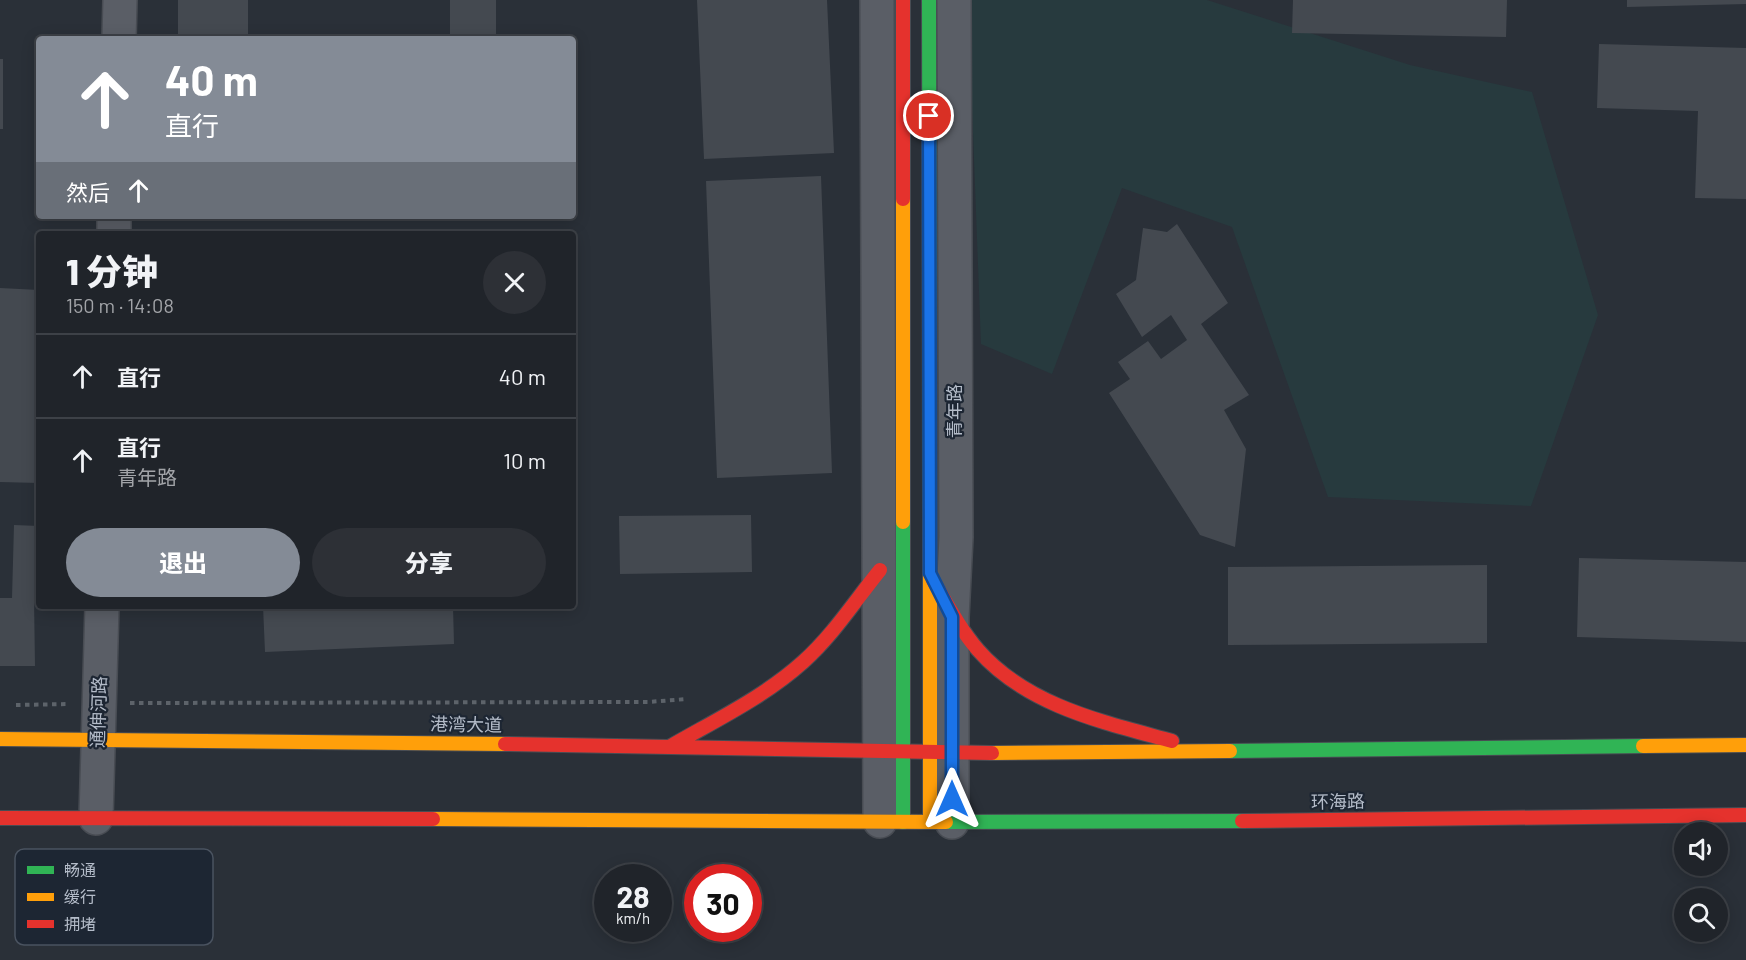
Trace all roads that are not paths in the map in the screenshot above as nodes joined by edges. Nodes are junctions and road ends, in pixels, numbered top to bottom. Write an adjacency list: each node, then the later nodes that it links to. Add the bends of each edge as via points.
1 (120, 0): 6 (street)
2 (877, 0): 7 (street)
3 (903, 0): 15 (main road)
4 (929, 0): 8 (main road, 青年路)
5 (954, 0): 10 (street, 青年路, via 956,537)
6 (119, 36)
7 (880, 570): 14 (main road, via 804,661 762,694); 15 (street)
8 (930, 573): 10 (main road); 16 (main road, 青年路)
9 (102, 609): 11 (street, 通伸河路)
10 (952, 617): 16 (street, 青年路); 17 (main road, via 1010,681 1042,700 1070,712)
11 (98, 738): 12 (main road, 港湾大道); 14 (main road, 港湾大道); 20 (street, 通伸河路)
12 (0, 739)
13 (1746, 745): 17 (main road)
14 (671, 746): 15 (main road, 港湾大道)
15 (892, 750): 16 (main road, 港湾大道); 21 (street)
16 (941, 751): 17 (main road); 22 (street, 青年路)
17 (1209, 751)
18 (1746, 815): 22 (main road, 环海路)
19 (0, 818): 20 (main road)
20 (96, 818): 21 (main road)
21 (892, 822): 22 (main road)
22 (940, 822)

